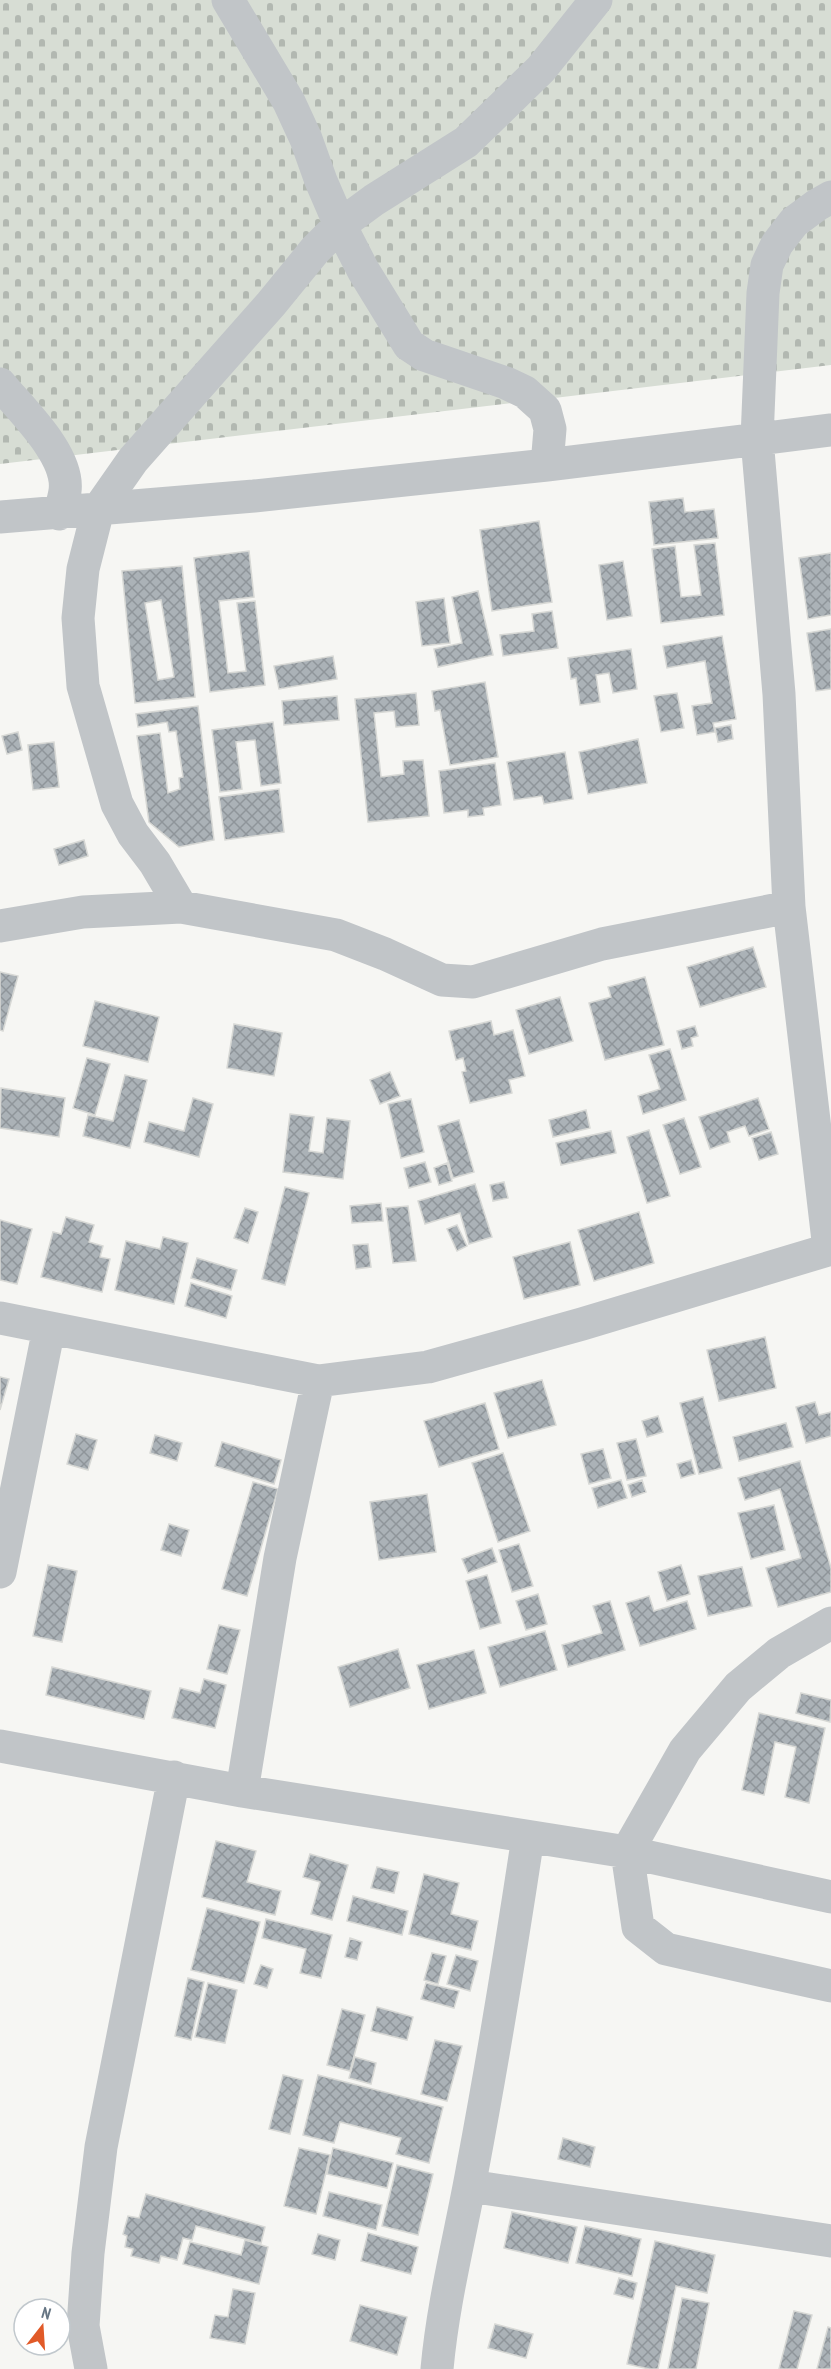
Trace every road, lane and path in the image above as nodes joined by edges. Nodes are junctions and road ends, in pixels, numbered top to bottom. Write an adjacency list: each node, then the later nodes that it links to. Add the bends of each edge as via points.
1 (228, 0): 4 (street, via 289,102)
2 (596, 0): 4 (street, via 541,69 466,142)
3 (831, 197): 7 (street, via 794,222 767,265)
4 (340, 225): 8 (street, via 409,345 424,356 525,392 545,410 550,429); 9 (street, via 133,460)
5 (0, 384): 10 (street, via 53,448 66,489)
6 (831, 430): 7 (street)
7 (757, 439): 8 (street); 13 (street, via 779,694)
8 (547, 465): 9 (street)
9 (98, 510): 10 (street); 12 (street, via 84,569 78,618 83,686 117,804)
10 (59, 514): 11 (street)
11 (0, 517)
12 (181, 907): 13 (street, via 336,935 442,980 473,982 602,944); 14 (street, via 83,912)
13 (789, 907): 15 (street)
14 (0, 926)
15 (830, 1249): 18 (street, via 428,1367)
16 (0, 1318): 17 (street)
17 (50, 1328): 18 (street); 19 (street)
18 (318, 1382): 23 (street, via 280,1558)
19 (0, 1572)
20 (831, 1623): 25 (street, via 779,1653 738,1687 685,1750)
21 (0, 1746): 22 (street)
22 (174, 1777): 23 (street); 30 (street, via 101,2147 87,2253 83,2326)
23 (242, 1791): 24 (street)
24 (528, 1837): 25 (street); 28 (street)
25 (627, 1852): 26 (street); 27 (street, via 638,1927 666,1949)
26 (831, 1897)
27 (831, 1986)
28 (470, 2186): 29 (street); 31 (street, via 441,2325)
29 (831, 2241)
30 (91, 2369)
31 (437, 2369)

